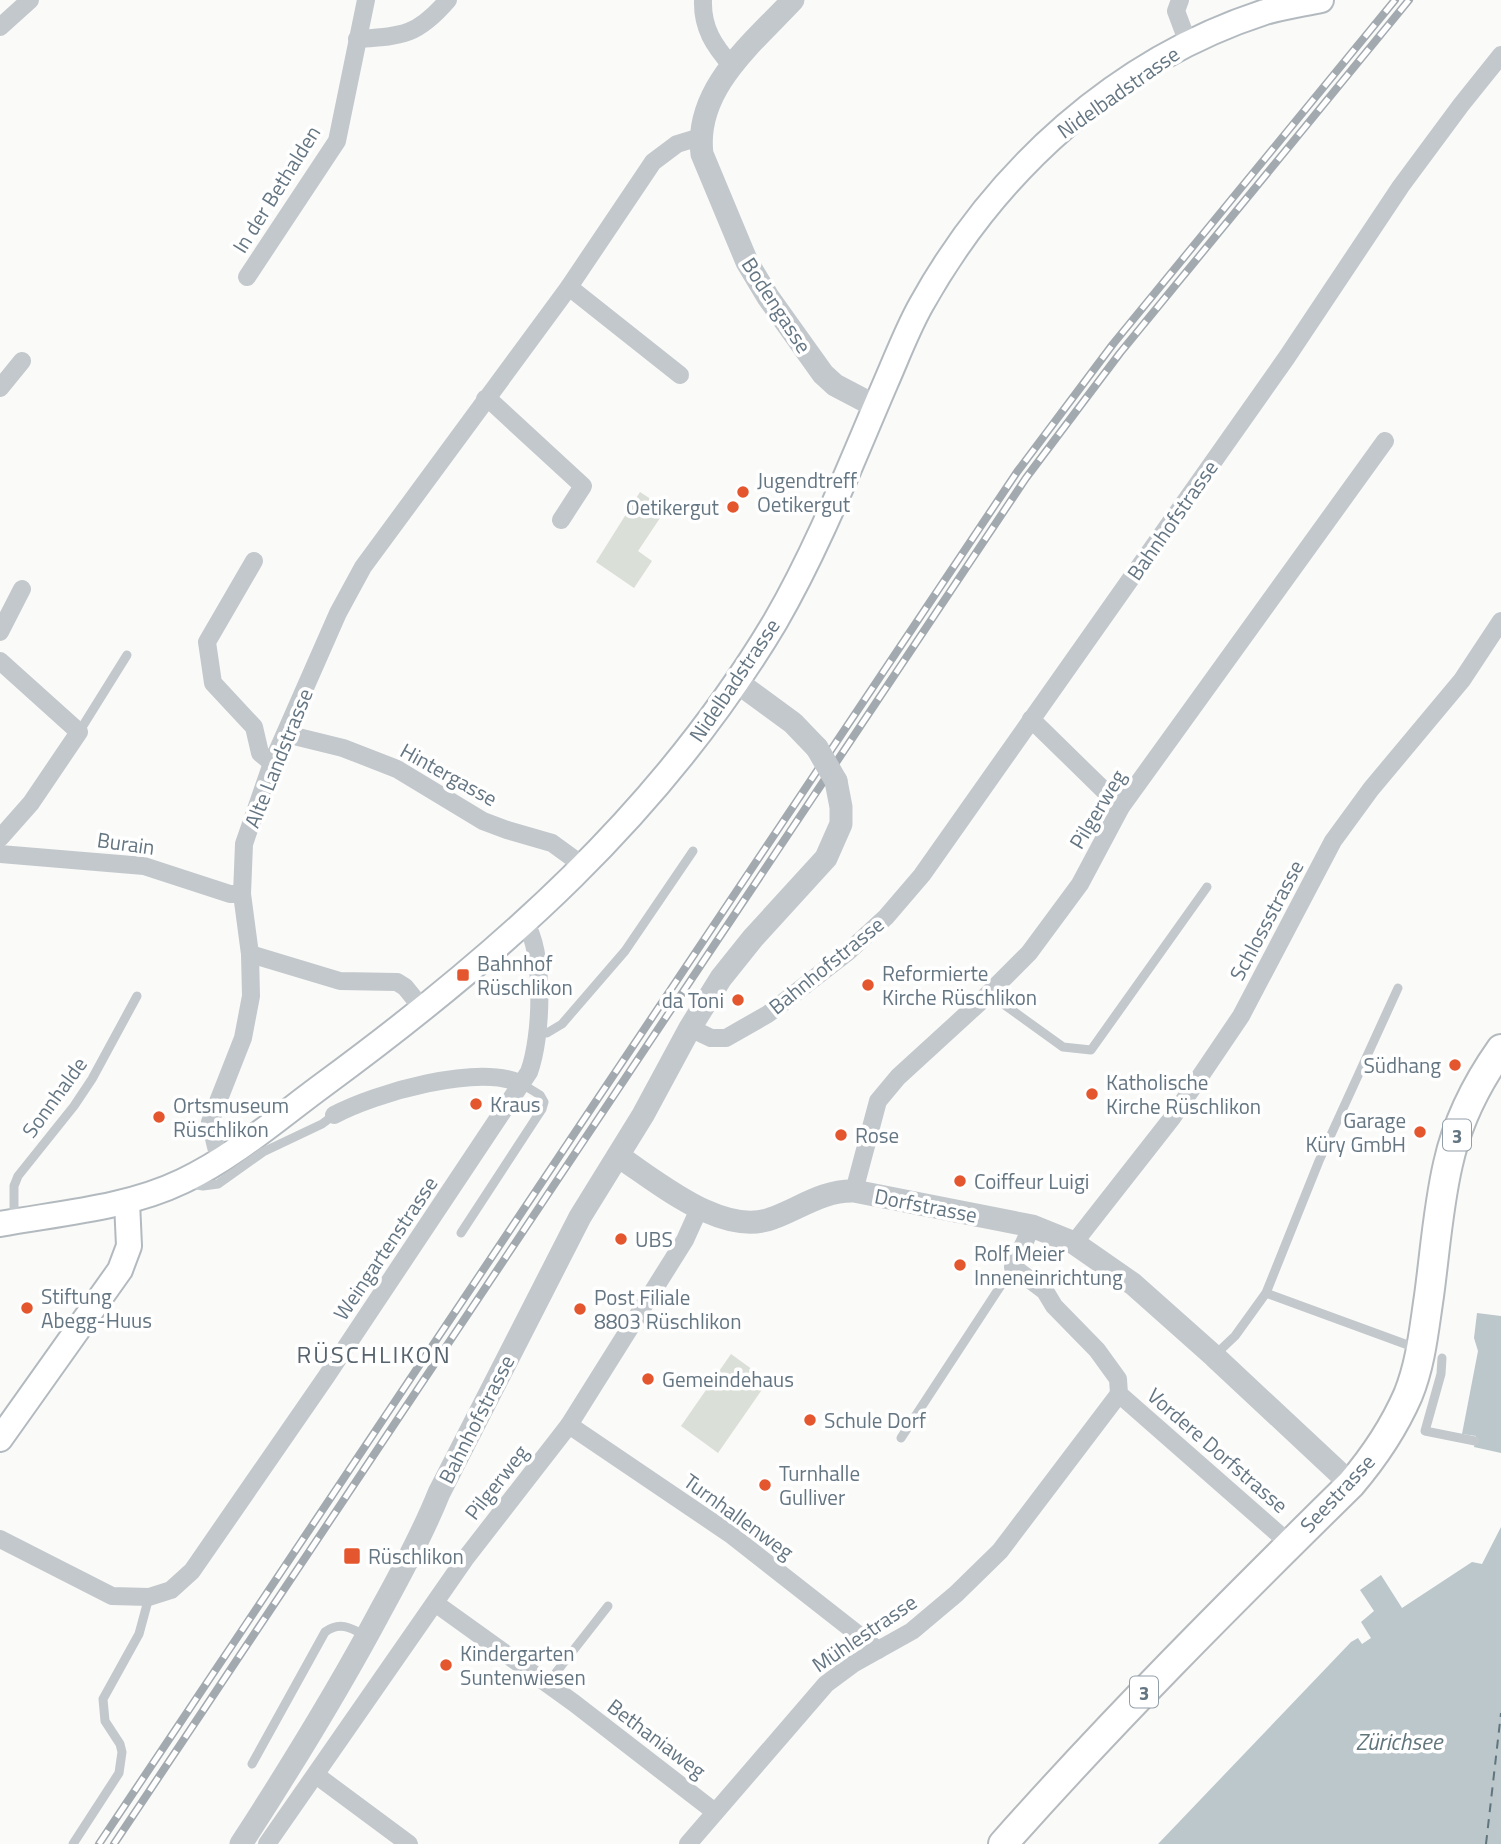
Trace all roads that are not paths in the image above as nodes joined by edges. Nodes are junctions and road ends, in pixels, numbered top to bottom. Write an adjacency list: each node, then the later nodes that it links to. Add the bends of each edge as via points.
1 (30, 0): 8 (street)
2 (366, 0): 9 (street, In der Bethalden)
3 (448, 0): 9 (street, via 426,23 400,36)
4 (703, 0): 12 (street, via 707,33)
5 (793, 0): 12 (street)
6 (1180, 0): 10 (street, via 1176,11)
7 (1321, 0): 10 (main road, Nidelbadstrasse, via 1267,12)
8 (0, 27)
9 (358, 39): 14 (street, In der Bethalden, via 337,141)
10 (1188, 43): 20 (main road, Nidelbadstrasse, via 1105,95 1015,173 961,241 921,305)
11 (1501, 55): 30 (street, Bahnhofstrasse, via 1401,187)
12 (732, 66): 13 (street, via 702,119)
13 (700, 137): 15 (street, Alte Landstrasse, via 677,144 653,162); 20 (street, Bodengasse, via 702,154 747,262 768,298 823,373 835,385)
14 (247, 277)
15 (569, 287): 17 (street); 19 (street, Alte Landstrasse)
16 (22, 362): 18 (street)
17 (680, 375)
18 (0, 388)
19 (485, 399): 22 (street, via 583,486); 32 (street, Alte Landstrasse, via 363,567)
20 (875, 406): 29 (main road, Nidelbadstrasse, via 793,588)
21 (1385, 441): 34 (street, Pilgerweg)
22 (561, 520)
23 (254, 561): 33 (street, via 207,642 213,683 254,727 260,753)
24 (22, 589): 26 (street)
25 (1501, 621): 61 (street, Schlossstrasse, via 1462,680 1333,841 1241,1016 1172,1118)
26 (0, 632)
27 (127, 655): 31 (lane)
28 (0, 661): 31 (street)
29 (737, 682): 38 (main road, Nidelbadstrasse, via 642,806); 47 (street, bridge, via 785,717 817,748 836,781 841,824 826,858 753,938)
30 (1031, 719): 34 (street); 47 (street, Bahnhofstrasse, via 922,875 848,952 732,1036 711,1038)
31 (79, 732): 35 (street, via 31,803)
32 (286, 734): 33 (street, Alte Landstrasse); 38 (street, Hintergasse, via 343,748 397,769 483,821 552,843)
33 (272, 763): 40 (street, Alte Landstrasse, via 244,844)
34 (1121, 807): 44 (street, Pilgerweg, via 1080,884 1029,953)
35 (0, 838)
36 (693, 851): 48 (lane, via 625,951 562,1024)
37 (0, 853): 40 (street, Burain, via 145,866)
38 (585, 867): 41 (main road, Nidelbadstrasse)
39 (1207, 887): 44 (lane, via 1091,1050 1063,1048)
40 (242, 894): 42 (street, Alte Landstrasse)
41 (525, 922): 46 (main road, Nidelbadstrasse); 48 (street, Weingartenstrasse, via 537,951)
42 (250, 954): 46 (street, via 340,981 397,982); 53 (street, Alte Landstrasse, via 251,996 243,1038 210,1122)
43 (1398, 988): 63 (lane, via 1319,1161)
44 (988, 993): 55 (street, Pilgerweg, via 878,1101)
45 (138, 996): 58 (lane, Sonnhalde, via 74,1106 18,1176)
46 (422, 1007): 53 (main road, Nidelbadstrasse)
47 (690, 1028): 52 (street, Bahnhofstrasse)
48 (538, 1034): 50 (street, Weingartenstrasse, via 535,1056)
49 (1501, 1049): 64 (main road, Seestrasse / 3, via 1469,1104 1448,1162)
50 (522, 1084): 51 (street, via 478,1078 436,1081); 60 (lane, via 540,1095 542,1109); 74 (street, Weingartenstrasse, via 192,1571 172,1590)
51 (334, 1115): 54 (lane, via 251,1159 218,1184)
52 (618, 1156): 57 (street, Dorfstrasse); 77 (street, Bahnhofstrasse, via 580,1217)
53 (222, 1158): 54 (main road, Nidelbadstrasse)
54 (183, 1182): 56 (main road, Nidelbadstrasse)
55 (854, 1191): 57 (street, Dorfstrasse, via 820,1196 768,1220 738,1223); 59 (street, Dorfstrasse)
56 (127, 1202): 58 (main road, Nidelbadstrasse); 69 (main road, via 129,1246 120,1270)
57 (699, 1209): 67 (street, Pilgerweg, via 685,1240)
58 (7, 1223)
59 (1032, 1226): 61 (street, Dorfstrasse); 62 (street)
60 (461, 1233)
61 (1074, 1243): 65 (street, Dorfstrasse, via 1133,1284)
62 (1013, 1267): 66 (street, Vordere Dorfstrasse, via 1045,1291 1097,1350 1118,1379); 68 (lane)
63 (1266, 1293): 64 (lane); 65 (lane)
64 (1432, 1354): 70 (lane, via 1441,1374 1425,1431); 71 (main road, Seestrasse / 3, via 1368,1465)
65 (1214, 1356): 71 (street, Dorfstrasse)
66 (1119, 1394): 73 (street, Vordere Dorfstrasse); 78 (street, Mühlestrasse, via 1000,1551 912,1631)
67 (569, 1425): 75 (street, Pilgerweg); 78 (street, Turnhallenweg, via 730,1534)
68 (901, 1438)
69 (0, 1439)
70 (1475, 1441)
71 (1351, 1484): 73 (main road, Seestrasse / 3)
72 (0, 1539): 74 (street, Weingartenstrasse, via 112,1596)
73 (1290, 1544): 88 (main road, Seestrasse / 3, via 1079,1759)
74 (149, 1597): 83 (lane, via 139,1634 103,1699 105,1721 122,1752 119,1773)
75 (435, 1602): 79 (street, Bethaniaweg); 81 (street, Pilgerweg)
76 (608, 1605): 79 (lane)
77 (367, 1637): 80 (lane, via 348,1626 334,1626 326,1632); 84 (street, Bahnhofstrasse)
78 (878, 1650): 82 (street, Mühlestrasse, via 825,1684)
79 (547, 1684): 82 (street, Bethaniaweg)
80 (252, 1764)
81 (316, 1775): 85 (street, Pilgerweg); 86 (street)
82 (715, 1812): 87 (street, Mühlestrasse)
83 (73, 1844)
84 (242, 1844)
85 (267, 1844)
86 (409, 1844)
87 (688, 1844)
88 (1003, 1844)

